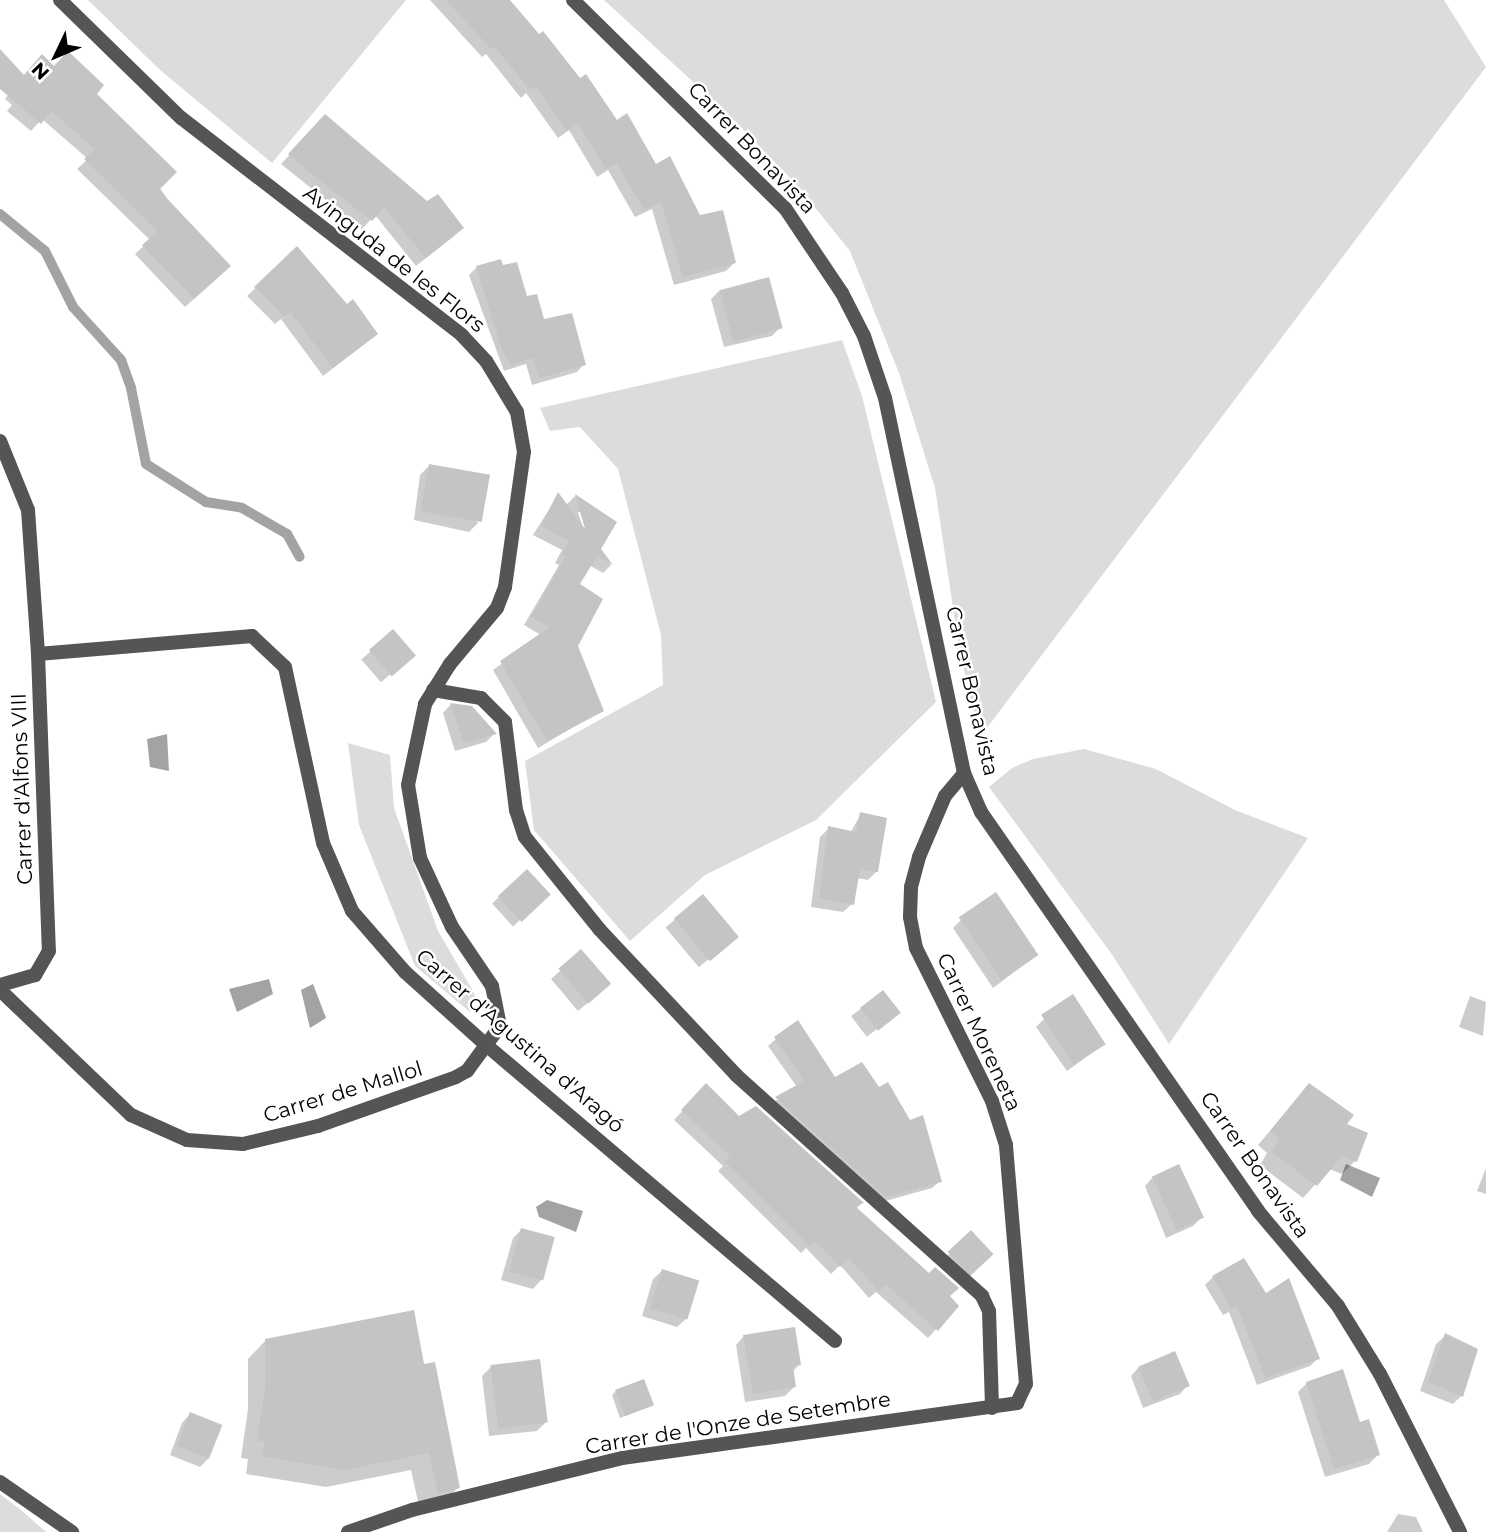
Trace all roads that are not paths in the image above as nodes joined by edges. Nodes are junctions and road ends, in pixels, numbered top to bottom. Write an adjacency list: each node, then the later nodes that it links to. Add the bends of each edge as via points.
1 (60, 0): 5 (street, Avinguda de les Flors, via 181,118 462,335 502,383 520,421 524,452 505,587 497,608)
2 (573, 0): 6 (street, Carrer Bonavista, via 785,208 852,310 885,398)
3 (0, 441): 4 (street, Carrer d'Alfons VIII, via 28,510)
4 (38, 654): 7 (street, Carrer d'Alfons VIII, via 49,951 35,975); 8 (street, Carrer d'Agustina d'Aragó, via 252,636 285,667 323,843 352,911 405,972)
5 (433, 691): 8 (street, Avinguda de les Flors, via 415,733 408,804 420,858 436,894 498,1002 500,1026); 11 (street, via 481,698 505,722 516,810 525,837 600,930 736,1075 982,1296 989,1311)
6 (964, 773): 10 (street, Carrer Moreneta, via 937,810 919,857 911,887 910,918 916,948 992,1101 1006,1145 1026,1384); 15 (street, Carrer Bonavista, via 981,812 1258,1211 1338,1306 1380,1374)
7 (0, 987): 8 (street, Carrer de Mallol, via 131,1115 187,1140 243,1144 318,1126 456,1077 467,1071)
8 (485, 1044): 9 (street, Carrer d'Agustina d'Aragó)
9 (835, 1340)
10 (1017, 1403): 11 (street, Carrer de l'Onze de Setembre)
11 (992, 1408): 14 (street, Carrer de l'Onze de Setembre, via 622,1458 412,1510)
12 (0, 1482): 13 (street)
13 (72, 1532)
14 (348, 1532)
15 (1460, 1532)

